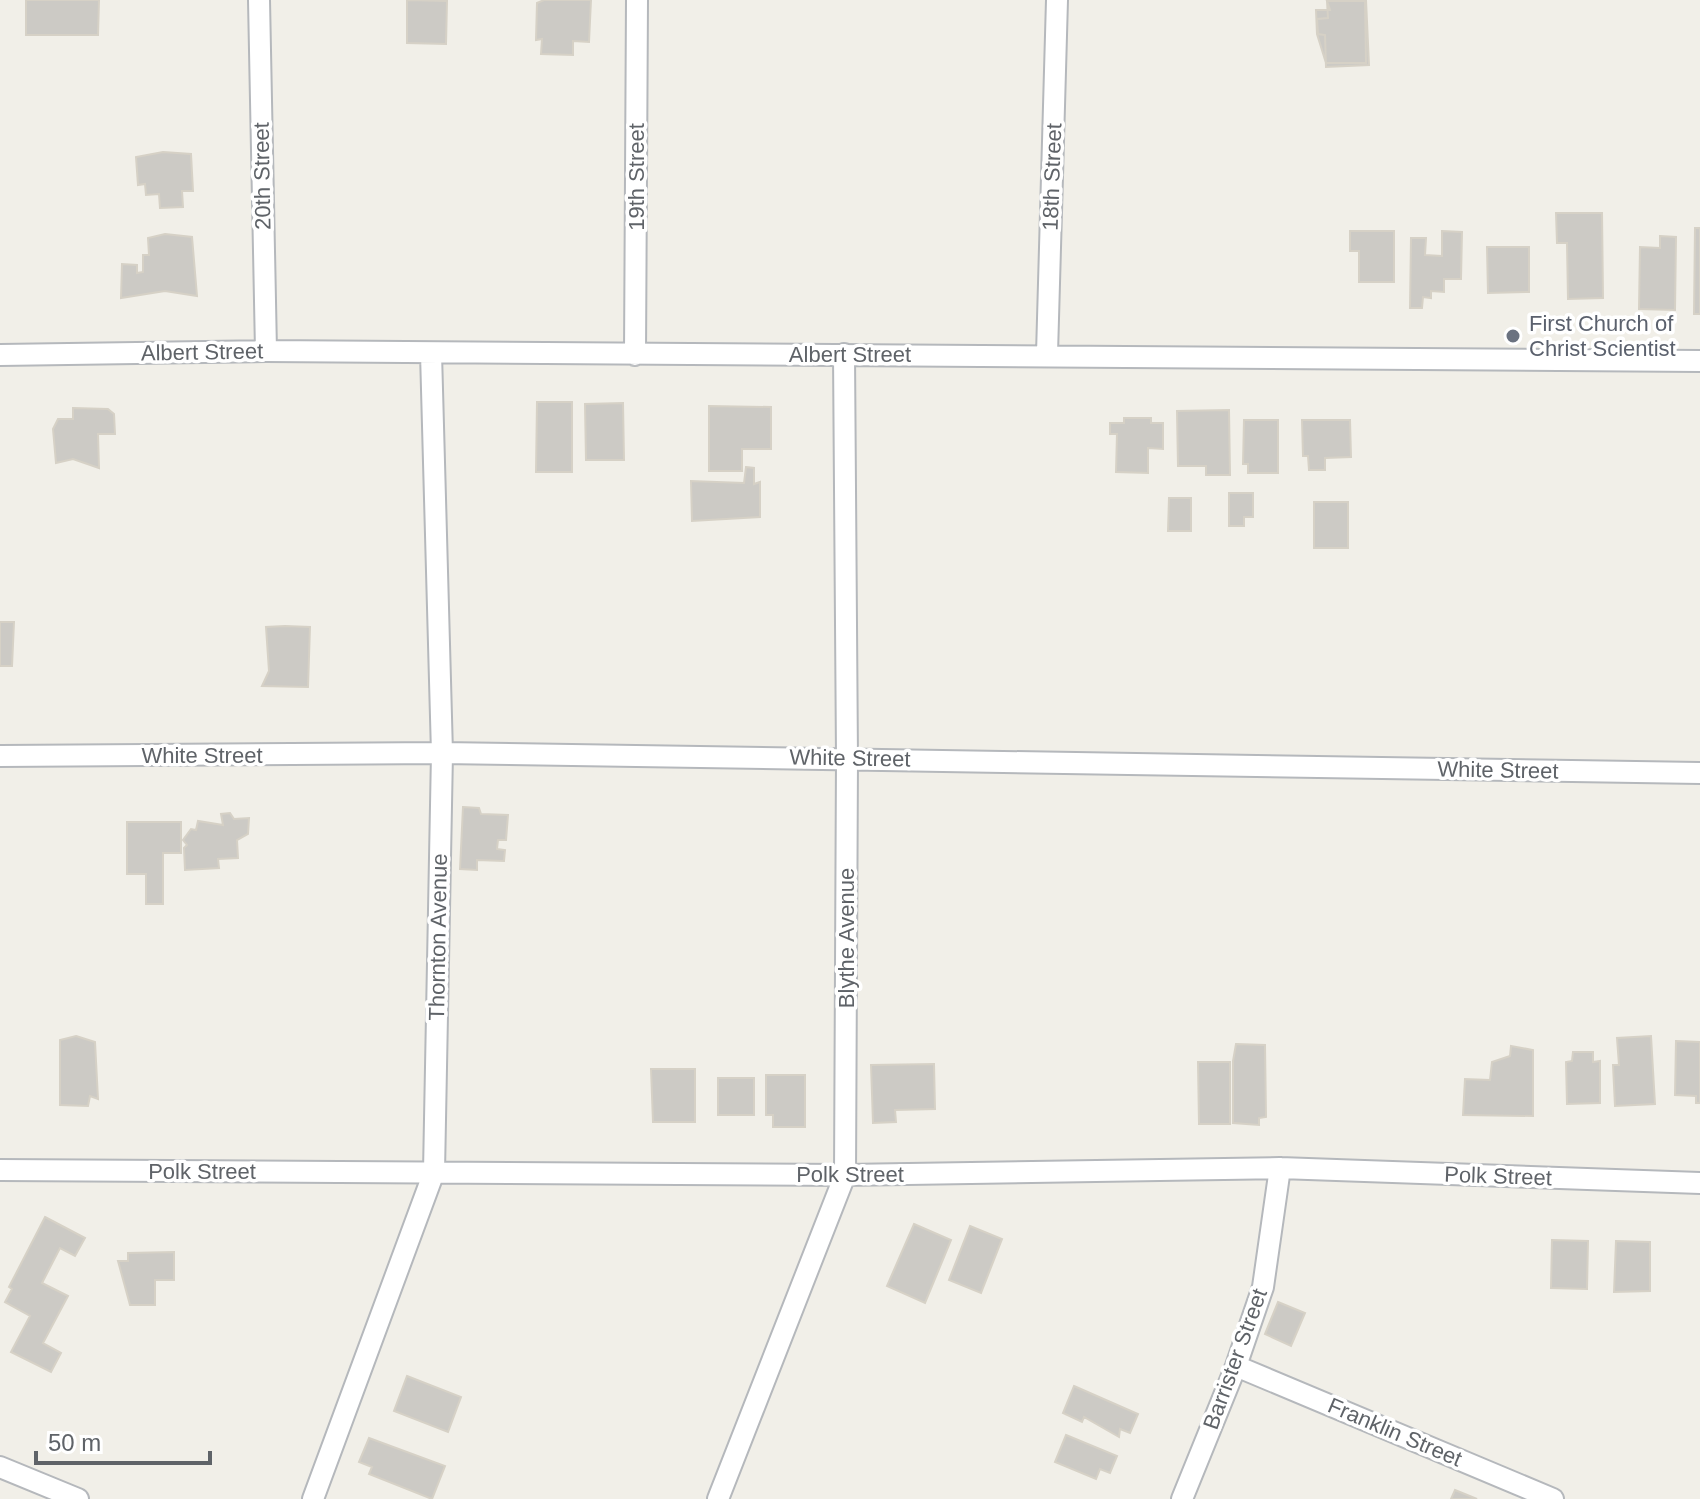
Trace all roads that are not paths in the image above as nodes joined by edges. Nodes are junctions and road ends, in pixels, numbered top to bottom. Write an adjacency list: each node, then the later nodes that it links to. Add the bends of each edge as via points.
1 (259, 0): 4 (street, 20th Street)
2 (637, 0): 9 (street, 19th Street)
3 (1057, 0): 7 (street, 18th Street)
4 (266, 351): 5 (street, Albert Street); 8 (street, Albert Street)
5 (431, 353): 9 (street, Albert Street); 11 (street, Thornton Avenue)
6 (844, 354): 7 (street, Albert Street); 9 (street, Albert Street); 13 (street, Blythe Avenue)
7 (1047, 354): 10 (street, Albert Street)
8 (0, 355)
9 (635, 355)
10 (1700, 361)
11 (442, 753): 12 (street, White Street); 13 (street, White Street); 17 (street, Thornton Avenue)
12 (0, 756)
13 (847, 758): 14 (street, White Street); 18 (street, Blythe Avenue)
14 (1700, 773)
15 (1280, 1168): 18 (street, Polk Street); 19 (street, Polk Street); 20 (street, Barrister Street, via 1263,1287)
16 (0, 1170): 17 (street, Polk Street)
17 (434, 1172): 18 (street, Polk Street); 23 (street, Thornton Avenue)
18 (845, 1175): 24 (street, Blythe Avenue)
19 (1700, 1183)
20 (1236, 1366): 25 (street, Barrister Street); 26 (street, Franklin Street)
21 (0, 1467): 22 (street)
22 (78, 1499)
23 (313, 1499)
24 (718, 1499)
25 (1182, 1499)
26 (1553, 1499)

